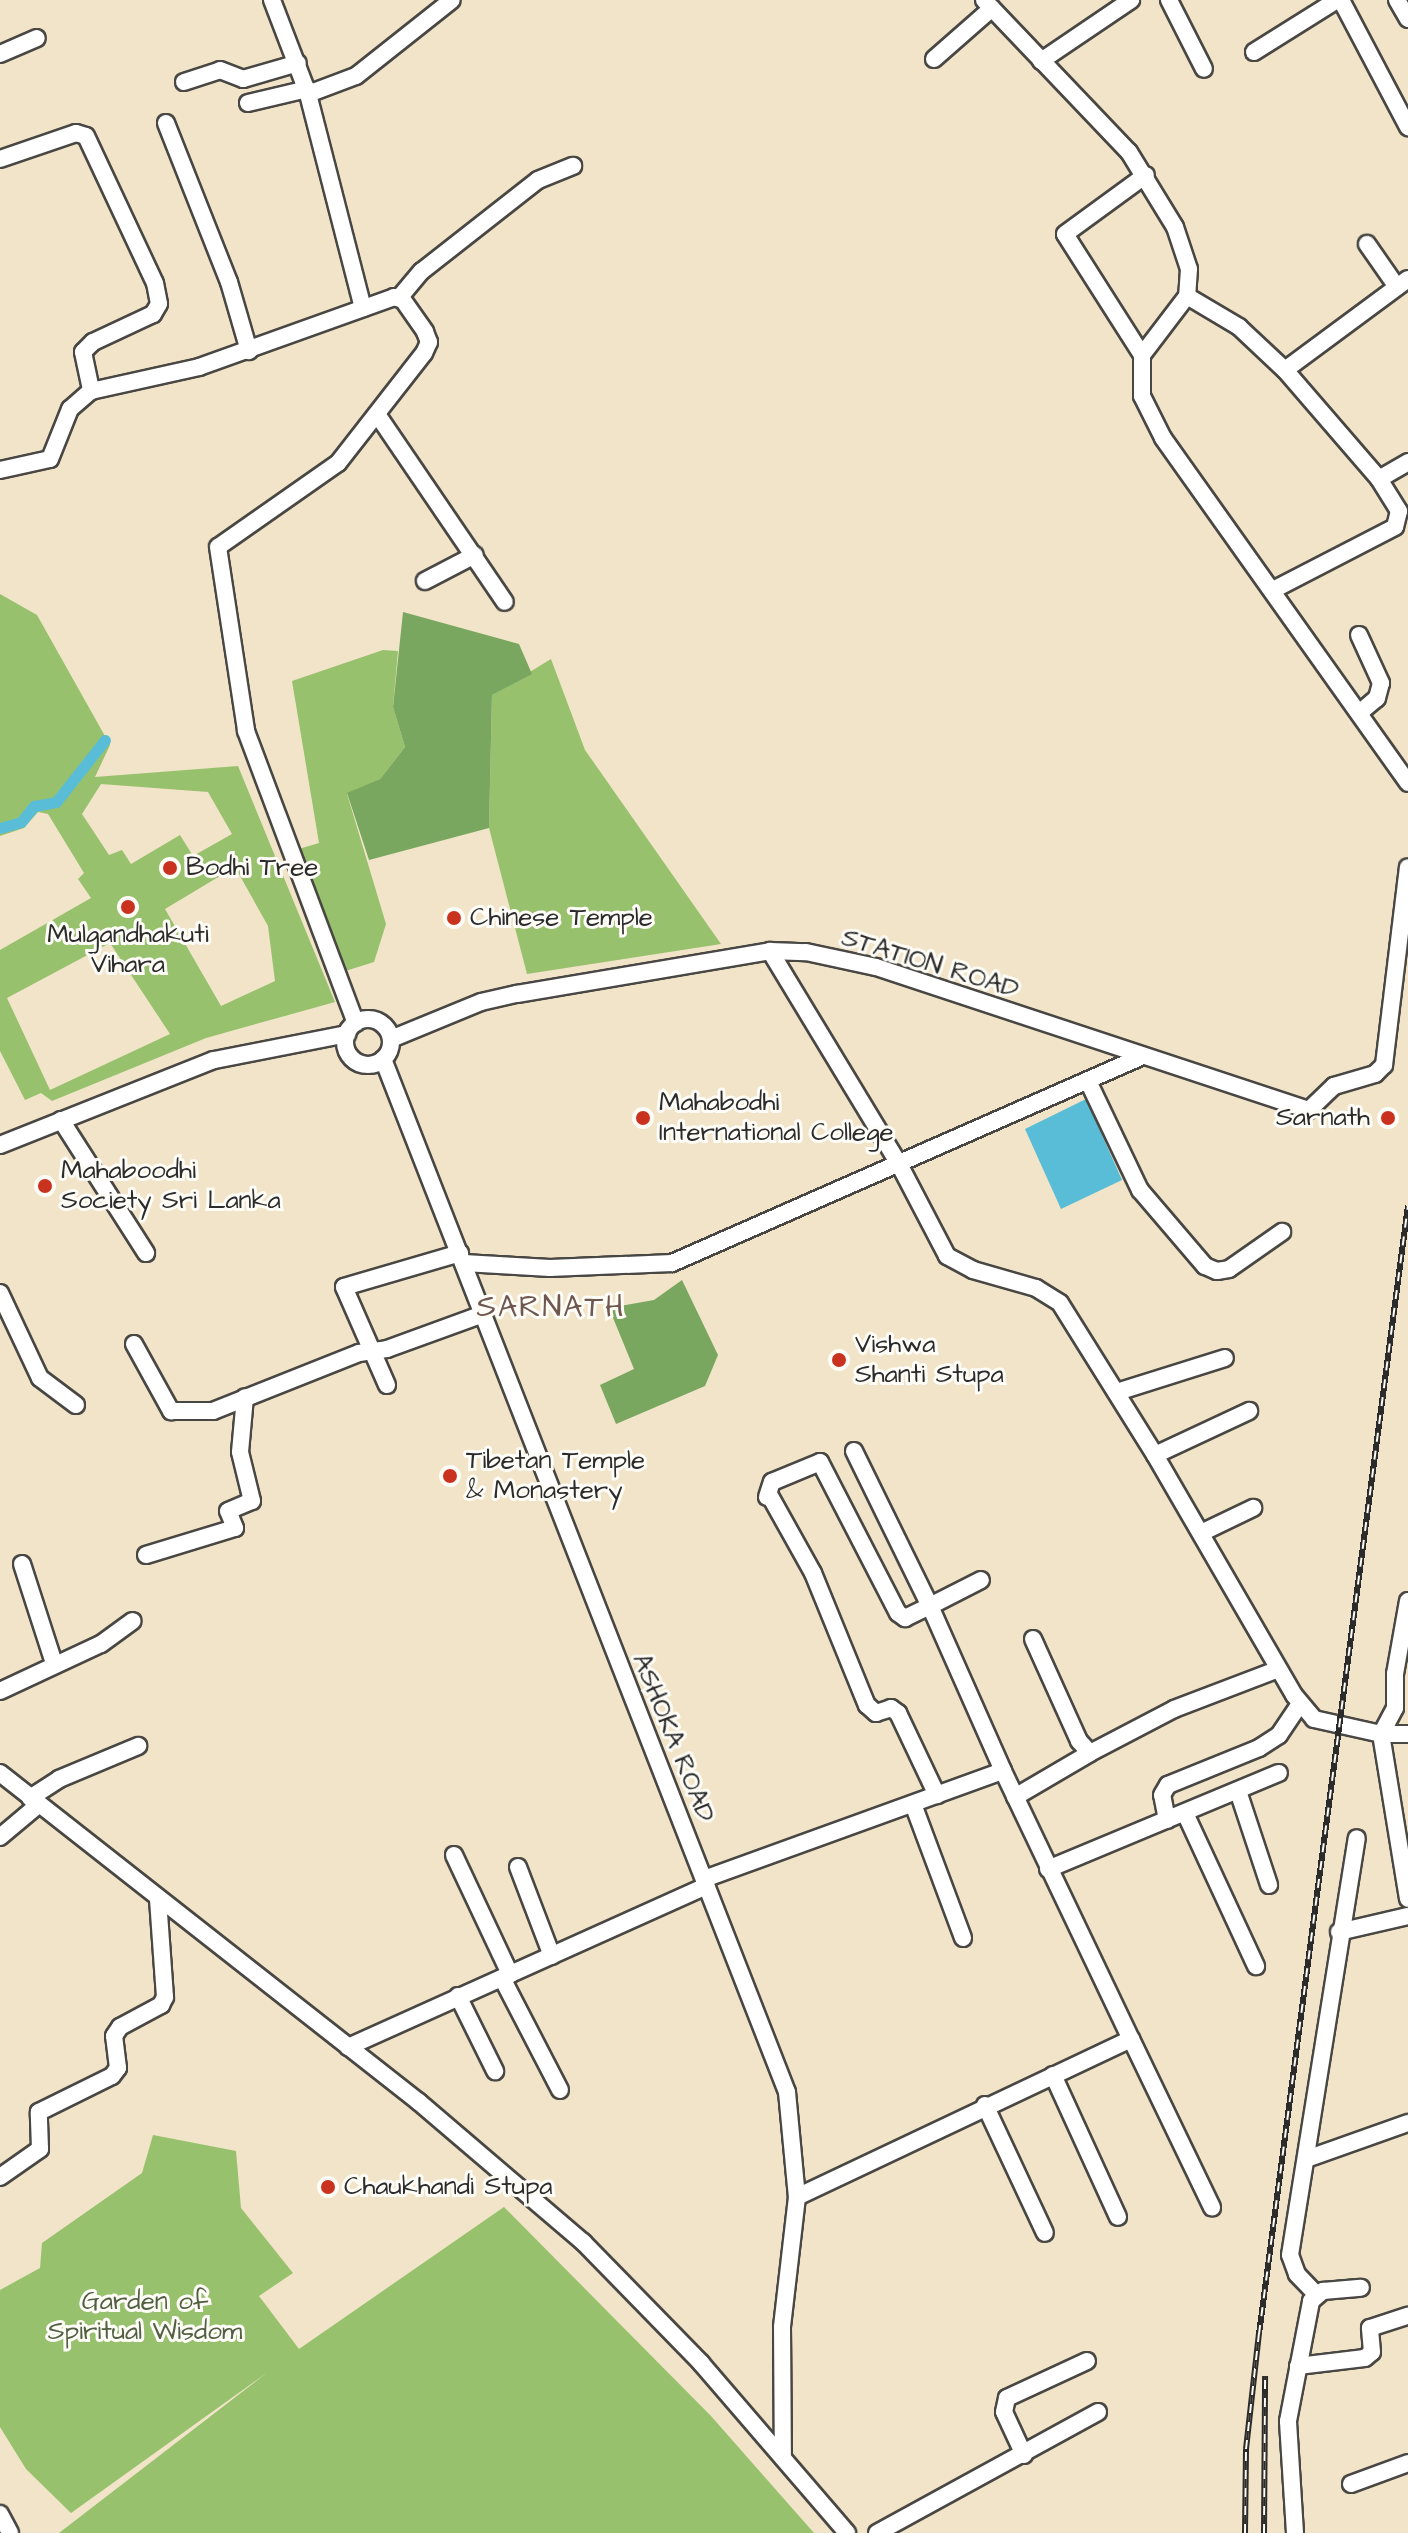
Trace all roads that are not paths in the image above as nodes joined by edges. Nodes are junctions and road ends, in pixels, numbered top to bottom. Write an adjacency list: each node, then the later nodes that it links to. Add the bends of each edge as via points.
1 (272, 0): 14 (street)
2 (452, 0): 17 (street, via 356,76)
3 (1131, 0): 13 (street)
4 (1170, 0): 15 (street)
5 (1339, 0): 11 (street); 20 (street)
6 (1397, 0): 8 (street)
7 (988, 4): 12 (street); 13 (street)
8 (1408, 19)
9 (37, 38): 10 (street)
10 (2, 47)
11 (1254, 52)
12 (934, 59)
13 (1041, 61): 23 (street)
14 (298, 63): 16 (street, via 243,79 220,70); 17 (street)
15 (1204, 69)
16 (184, 82)
17 (307, 92): 18 (street); 28 (street)
18 (248, 103)
19 (166, 123): 29 (street, via 229,282)
20 (1408, 127)
21 (0, 159): 32 (street, via 76,133 86,136 155,283 159,304 153,314 93,342 83,352)
22 (573, 166): 27 (street, via 538,180 422,271)
23 (1146, 175): 26 (street, via 1185,251); 30 (street, via 1065,234)
24 (1367, 244): 25 (street)
25 (1403, 283): 31 (street)
26 (1187, 296): 30 (street); 31 (street, via 1239,327)
27 (399, 298): 28 (street); 33 (street, via 425,332 428,346)
28 (363, 308): 29 (street)
29 (249, 351): 32 (street)
30 (1142, 355): 39 (street, via 1142,396 1163,438)
31 (1285, 370): 36 (street)
32 (91, 391): 35 (street, via 70,409 50,459)
33 (377, 414): 37 (street); 46 (street, via 324,477 218,547 246,731)
34 (1408, 462): 36 (street)
35 (0, 470)
36 (1379, 479): 39 (street, via 1399,511 1399,523)
37 (475, 555): 38 (street); 40 (street)
38 (425, 581)
39 (1273, 590): 42 (street)
40 (505, 602)
41 (1359, 635): 42 (street, via 1381,683 1377,698)
42 (1359, 713): 43 (street)
43 (1408, 783)
44 (1408, 867): 48 (street, STATION ROAD, via 1384,1065 1375,1074 1334,1086 1309,1110)
45 (770, 951): 47 (street, STATION ROAD, via 505,996); 48 (street, STATION ROAD, via 806,952 876,967); 53 (street)
46 (352, 1028): 47 (street, via 378,1021); 49 (street, via 347,1049 356,1061 370,1064); 51 (street, via 233,1054)
47 (391, 1039): 49 (street)
48 (1143, 1056): 50 (street)
49 (383, 1059): 56 (street, ASHOKA ROAD)
50 (1088, 1081): 53 (street); 54 (street, via 1140,1190 1205,1266 1229,1269)
51 (61, 1120): 52 (street); 55 (street)
52 (0, 1145)
53 (899, 1164): 56 (street, via 672,1263 550,1268); 63 (street, via 947,1256 1048,1293 1069,1314)
54 (1282, 1232)
55 (146, 1253)
56 (462, 1258): 58 (street, ASHOKA ROAD); 60 (street, via 344,1287)
57 (0, 1293): 65 (street, via 40,1378)
58 (483, 1314): 60 (street); 101 (street, ASHOKA ROAD)
59 (134, 1344): 64 (street, via 171,1411 213,1411)
60 (372, 1351): 62 (street); 64 (street)
61 (1225, 1358): 63 (street)
62 (387, 1385)
63 (1117, 1392): 68 (street)
64 (245, 1397): 71 (street, via 240,1452 252,1501 228,1511 235,1528)
65 (76, 1405)
66 (1249, 1411): 68 (street)
67 (854, 1451): 75 (street)
68 (1155, 1455): 70 (street)
69 (1253, 1508): 70 (street)
70 (1201, 1533): 79 (street)
71 (146, 1555)
72 (22, 1564): 78 (street)
73 (981, 1580): 75 (street)
74 (1408, 1601): 82 (street, via 1395,1674 1395,1708)
75 (930, 1606): 86 (street); 90 (street, via 905,1618 898,1613 820,1462 766,1489 813,1573 867,1705 876,1713 891,1708 898,1713)
76 (133, 1621): 78 (street, via 101,1644)
77 (1033, 1639): 85 (street, via 1079,1741)
78 (54, 1663): 80 (street)
79 (1276, 1670): 81 (street); 85 (street, via 1174,1709)
80 (0, 1691)
81 (1300, 1704): 82 (street, via 1314,1719); 95 (street, via 1279,1735 1259,1748 1168,1785 1162,1795)
82 (1381, 1734): 83 (street); 104 (street)
83 (1408, 1734)
84 (138, 1746): 92 (street, via 59,1779)
85 (1090, 1753): 91 (street)
86 (1003, 1771): 90 (street); 91 (street)
87 (0, 1773): 92 (street)
88 (1279, 1773): 89 (street)
89 (1238, 1791): 94 (street); 102 (street)
90 (937, 1795): 93 (street)
91 (1015, 1797): 100 (street)
92 (34, 1802): 96 (street); 103 (street)
93 (913, 1804): 101 (street); 107 (street)
94 (1185, 1813): 95 (street); 109 (street)
95 (1167, 1820): 100 (street)
96 (0, 1837)
97 (1357, 1838): 106 (street)
98 (454, 1855): 110 (street)
99 (518, 1867): 108 (street)
100 (1048, 1869): 112 (street)
101 (705, 1883): 108 (street); 121 (street, ASHOKA ROAD, via 787,2092)
102 (1269, 1885)
103 (158, 1899): 113 (street); 120 (street, via 165,1997 161,2005 120,2027 114,2036 118,2068 112,2076 39,2112 40,2149)
104 (1408, 1899)
105 (1408, 1916): 106 (street)
106 (1339, 1932): 119 (street)
107 (963, 1938)
108 (552, 1956): 110 (street)
109 (1256, 1966)
110 (506, 1976): 111 (street); 116 (street)
111 (458, 1996): 113 (street); 114 (street)
112 (1131, 2039): 115 (street); 122 (street)
113 (348, 2047): 132 (street, via 583,2242 701,2363)
114 (495, 2071)
115 (1053, 2075): 117 (street); 123 (street)
116 (560, 2090)
117 (985, 2105): 121 (street); 124 (street)
118 (1408, 2123): 119 (street)
119 (1309, 2158): 126 (street, via 1290,2255 1297,2274)
120 (0, 2177)
121 (797, 2197): 132 (street, ASHOKA ROAD, via 782,2327)
122 (1212, 2207)
123 (1118, 2217)
124 (1045, 2233)
125 (1361, 2288): 126 (street)
126 (1317, 2295): 129 (street)
127 (1408, 2316): 129 (street, via 1370,2328 1372,2352 1365,2358)
128 (1087, 2361): 131 (street, via 1007,2398 1004,2412)
129 (1298, 2366): 139 (street, via 1288,2438)
130 (1098, 2412): 131 (street)
131 (1024, 2455): 138 (street)
132 (783, 2458): 137 (street)
133 (1408, 2463): 134 (street)
134 (1351, 2484)
135 (0, 2514): 136 (street)
136 (10, 2533)
137 (847, 2533)
138 (877, 2533)
139 (1295, 2533)

